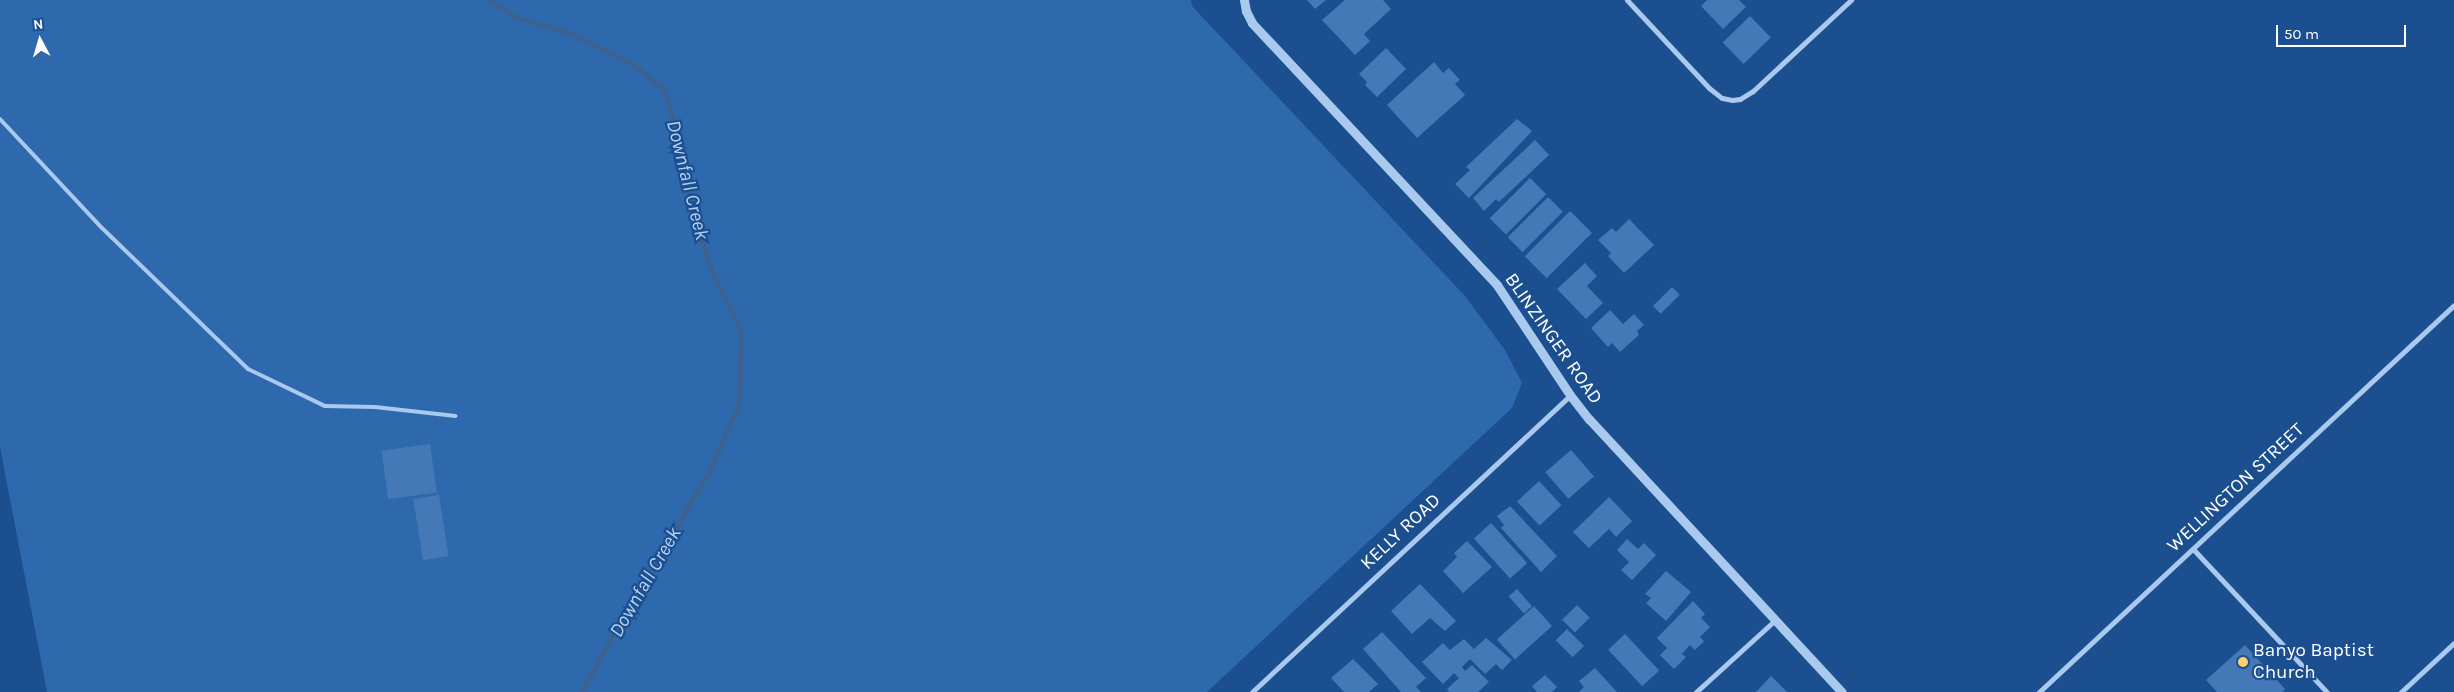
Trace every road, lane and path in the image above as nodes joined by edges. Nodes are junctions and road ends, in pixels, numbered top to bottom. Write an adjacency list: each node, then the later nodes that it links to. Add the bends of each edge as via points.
1 (1244, 0): 6 (street, BLINZINGER ROAD, via 1252,23 1497,285)
2 (1627, 0): 3 (street, via 1709,88 1722,98 1732,100 1753,91)
3 (1851, 0)
4 (0, 119): 7 (lane, via 102,228 248,368 325,406 375,407)
5 (2454, 305): 8 (street, WELLINGTON STREET)
6 (1570, 395): 9 (street, BLINZINGER ROAD, via 1608,441); 11 (street, KELLY ROAD)
7 (456, 416)
8 (2193, 549): 14 (street, WELLINGTON STREET); 15 (street)
9 (1775, 620): 12 (street); 13 (street, BLINZINGER ROAD)
10 (2454, 643): 16 (street)
11 (1252, 692)
12 (1696, 692)
13 (1842, 692)
14 (2039, 692)
15 (2327, 692)
16 (2401, 692)

